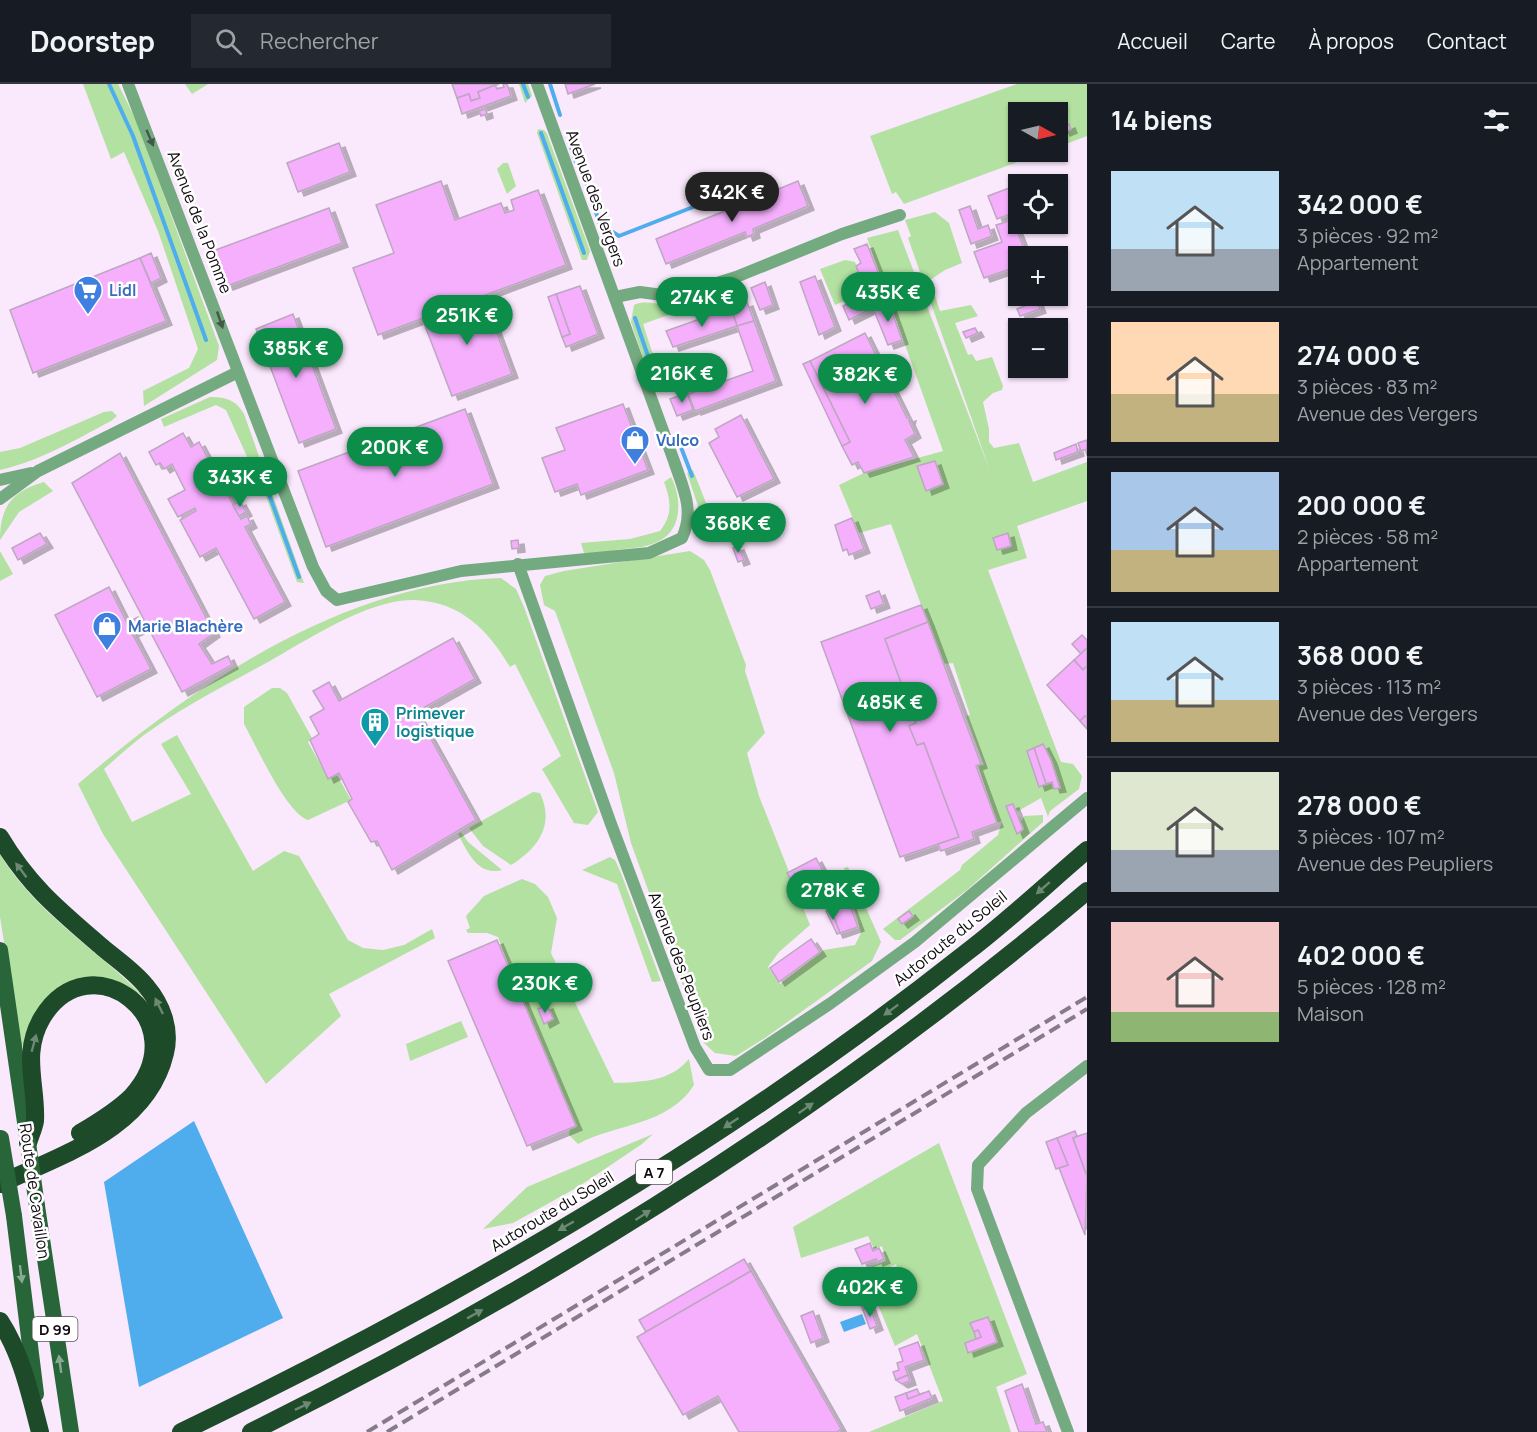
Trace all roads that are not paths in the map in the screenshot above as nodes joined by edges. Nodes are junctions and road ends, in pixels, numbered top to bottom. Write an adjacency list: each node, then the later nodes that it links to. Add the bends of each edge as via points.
1 (128, 84): 5 (street, Avenue de la Pomme, one-way to 5)
2 (537, 84): 4 (street, Avenue des Vergers)
3 (900, 215): 4 (street, via 687,293 640,292)
4 (615, 297): 9 (street, Avenue des Vergers, via 690,507 687,527 682,538 649,553)
5 (238, 372): 6 (street); 9 (street, Avenue de la Pomme, via 314,567 326,591 337,600 461,571)
6 (38, 471): 7 (street); 8 (street)
7 (0, 480)
8 (0, 499)
9 (518, 564): 10 (street, Avenue des Peupliers, via 669,980 695,1047 709,1070 730,1070 831,1004 915,942)
10 (1087, 798)
11 (0, 837): 19 (highway, one-way to 11, via 108,1131 133,1111 161,1072 167,1026 160,1005 146,985 35,889)
12 (1087, 850): 23 (highway, Autoroute du Soleil / A 7, one-way to 23, via 968,952 730,1124 469,1283 310,1370)
13 (1087, 891): 24 (highway, A 7, one-way to 13, via 501,1299 625,1227 750,1147 996,968)
14 (0, 950): 16 (main road, Route de Cavaillon / D 99)
15 (1087, 1066): 25 (street, via 1026,1113 978,1165 976,1189)
16 (30, 1130): 18 (highway, one-way to 18, via 31,1054 41,1019 54,1002 79,987 93,985 123,993 135,1001 151,1027 153,1043 145,1075 132,1096 82,1133); 21 (main road, Route de Cavaillon / D 99, one-way to 16, bridge, via 37,1206)
17 (0, 1136): 22 (main road, Route de Cavaillon, one-way to 22, bridge, via 14,1216)
18 (0, 1171)
19 (0, 1184)
20 (0, 1321): 22 (highway, via 27,1380)
21 (70, 1427)
22 (40, 1432)
23 (181, 1432)
24 (251, 1432)
25 (1068, 1432)

